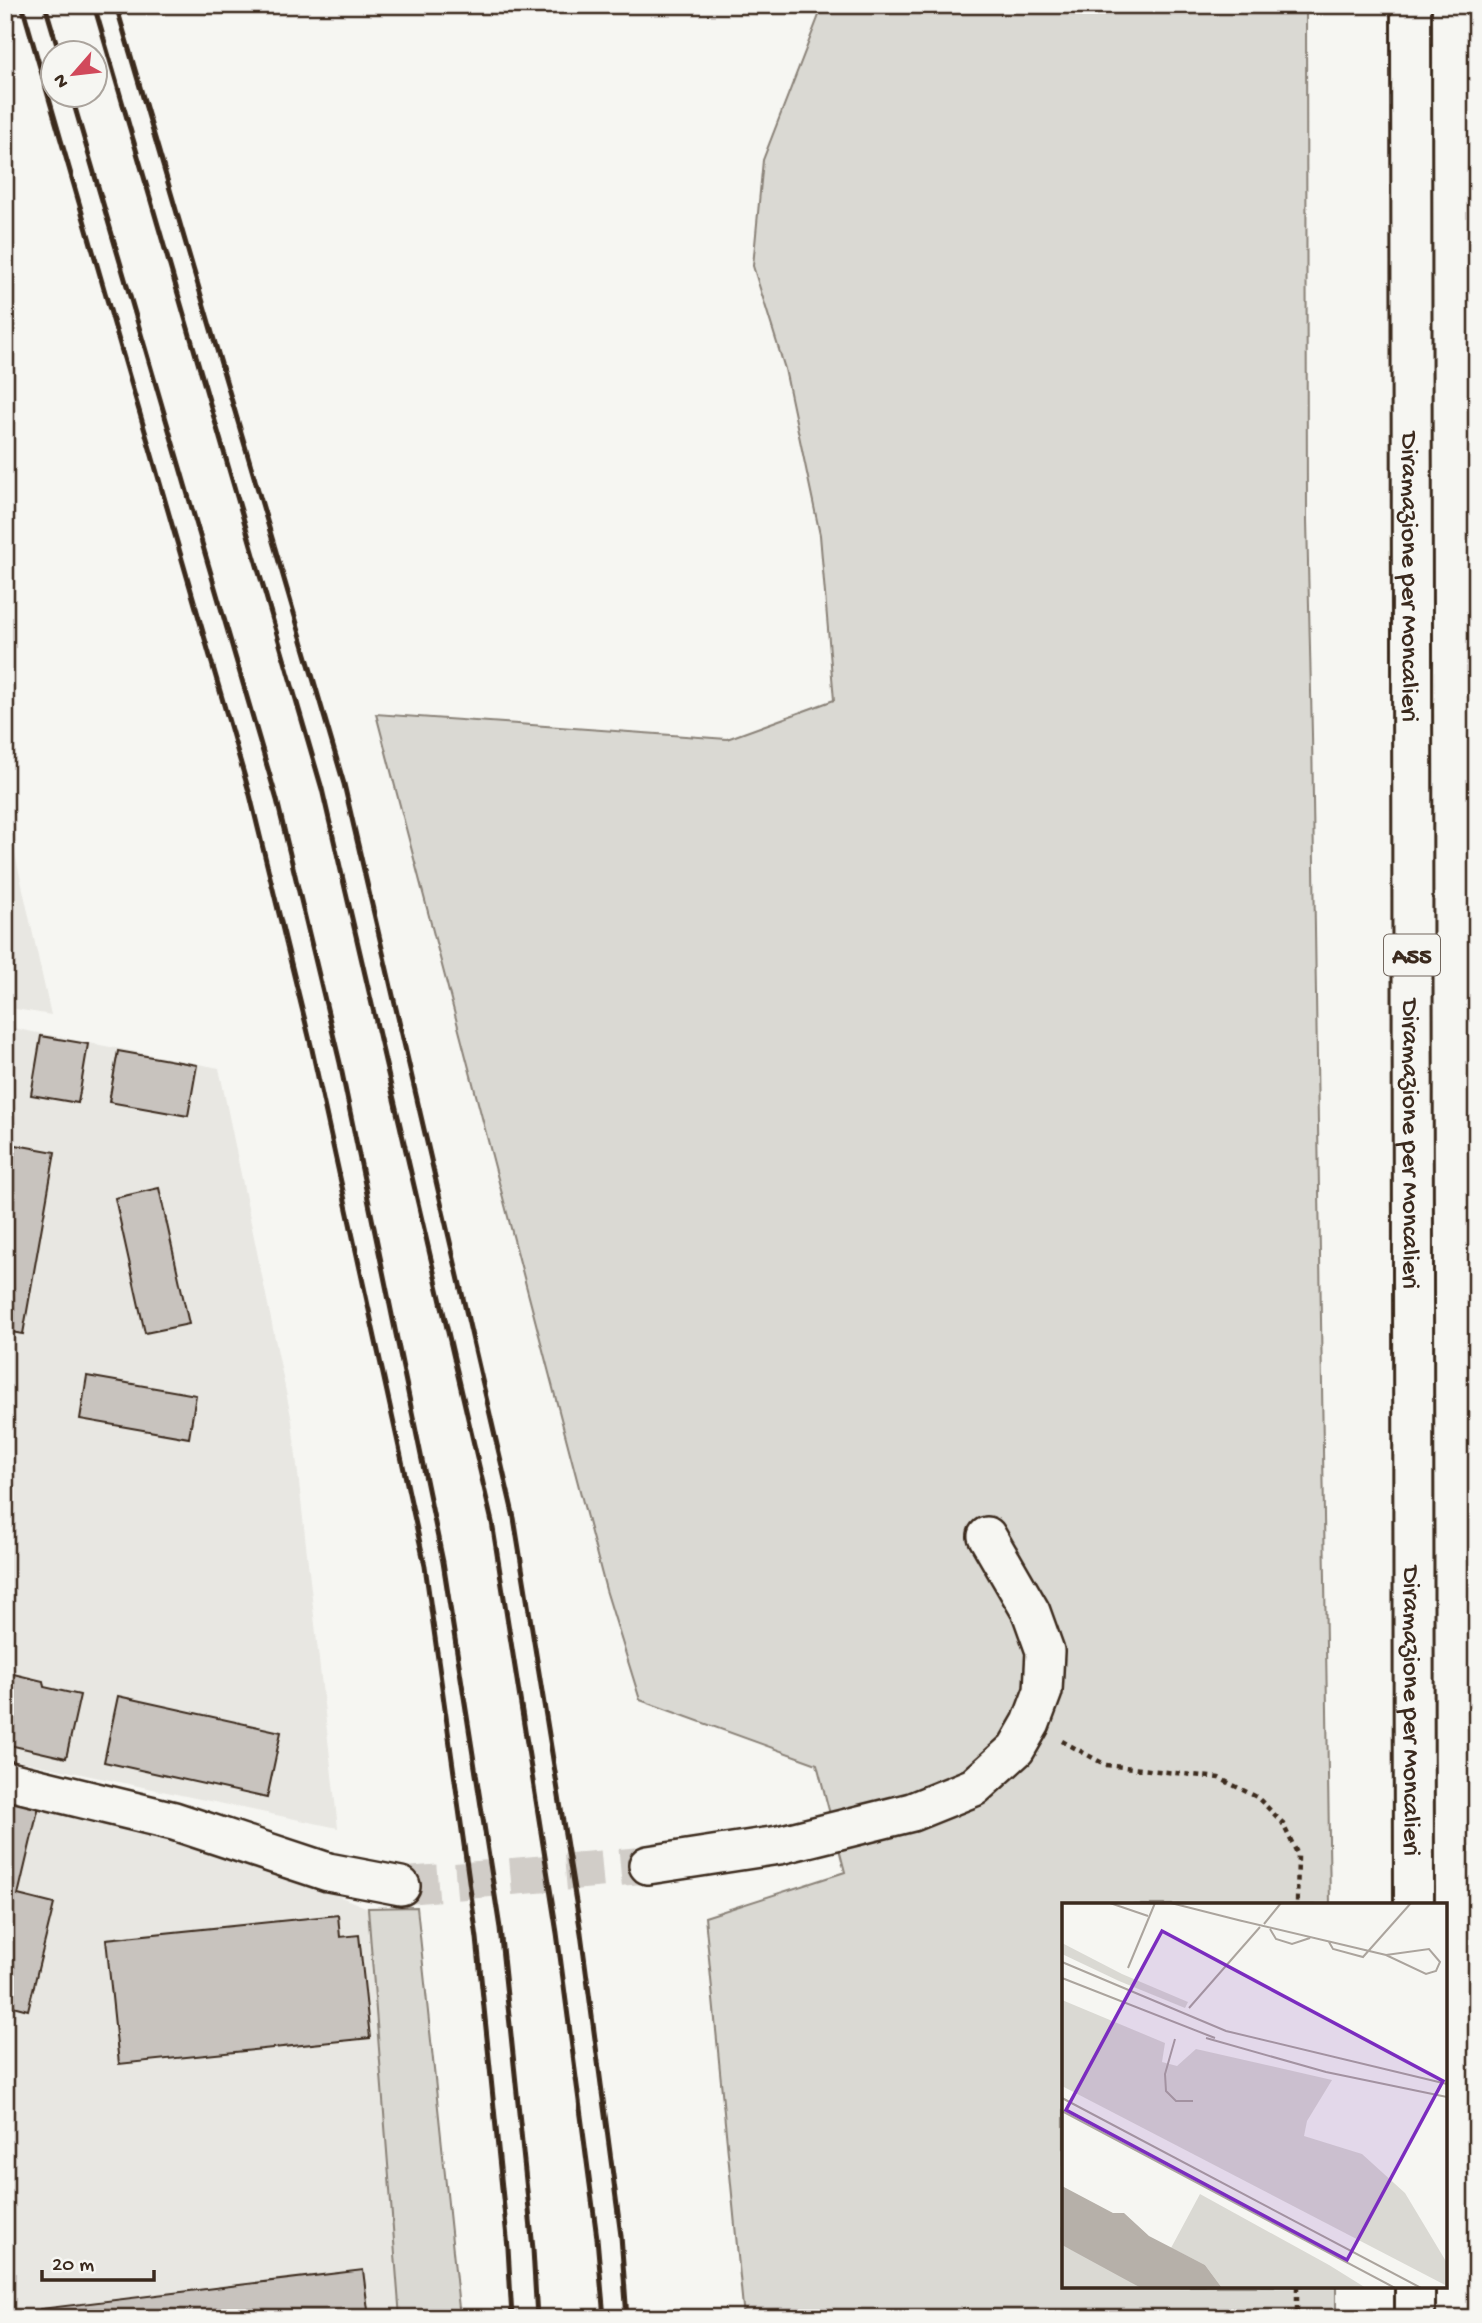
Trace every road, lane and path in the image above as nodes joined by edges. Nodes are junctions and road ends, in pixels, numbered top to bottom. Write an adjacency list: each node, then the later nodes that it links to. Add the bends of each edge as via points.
1 (1411, 5): 8 (highway, Diramazione per Moncalieri / A55)
2 (987, 1536): 3 (street, via 1031,1612 1045,1651 1043,1691)
3 (1031, 1723): 5 (street, via 1016,1749 974,1787 912,1812 779,1845); 7 (path, via 1106,1765 1220,1778 1257,1797 1282,1822 1298,1855)
4 (5, 1780): 6 (street, via 174,1821 328,1872)
5 (648, 1865)
6 (401, 1886)
7 (1297, 1903)
8 (1414, 1903)
9 (1297, 2288): 11 (path)
10 (1415, 2288): 12 (highway)
11 (1297, 2318)
12 (1415, 2318)

